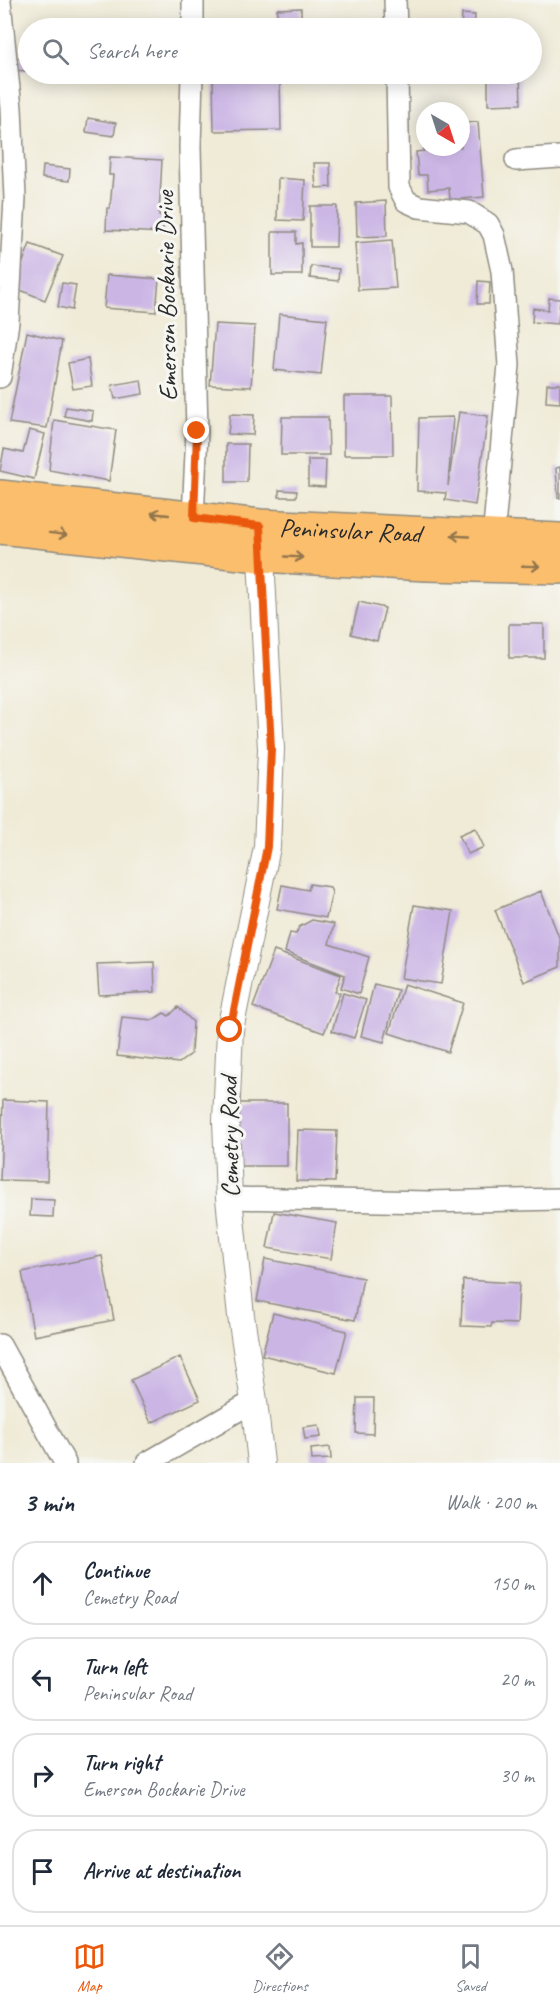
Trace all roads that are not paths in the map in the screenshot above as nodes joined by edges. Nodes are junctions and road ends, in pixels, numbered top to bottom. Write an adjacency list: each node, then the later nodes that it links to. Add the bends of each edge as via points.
1 (193, 0): 4 (street)
2 (396, 0): 5 (street)
3 (0, 2): 10 (street, via 15,198 8,322)
4 (193, 18)
5 (396, 18)
6 (192, 84): 12 (street, Emerson Bockarie Drive, via 197,431)
7 (397, 84): 14 (street, via 399,187 406,201 419,207 469,212 488,224 502,271 509,365)
8 (560, 157): 9 (street)
9 (516, 160)
10 (0, 377)
11 (0, 497): 12 (main road, Peninsular Road, one-way to 11)
12 (194, 518): 15 (main road, Peninsular Road)
13 (0, 526): 15 (main road, Peninsular Road, one-way to 15)
14 (493, 538): 15 (main road, Peninsular Road, one-way to 15); 16 (main road, Peninsular Road)
15 (260, 540): 17 (main road, Peninsular Road, one-way to 17, via 426,564); 18 (street, Cemetry Road, via 271,749 267,847 230,1030 226,1120)
16 (560, 540)
17 (560, 567)
18 (229, 1198): 19 (street, via 429,1202); 21 (street, Cemetry Road)
19 (560, 1199)
20 (0, 1345): 22 (street)
21 (254, 1401): 23 (street); 24 (street, Cemetry Road)
22 (65, 1463)
23 (147, 1463)
24 (261, 1463)

